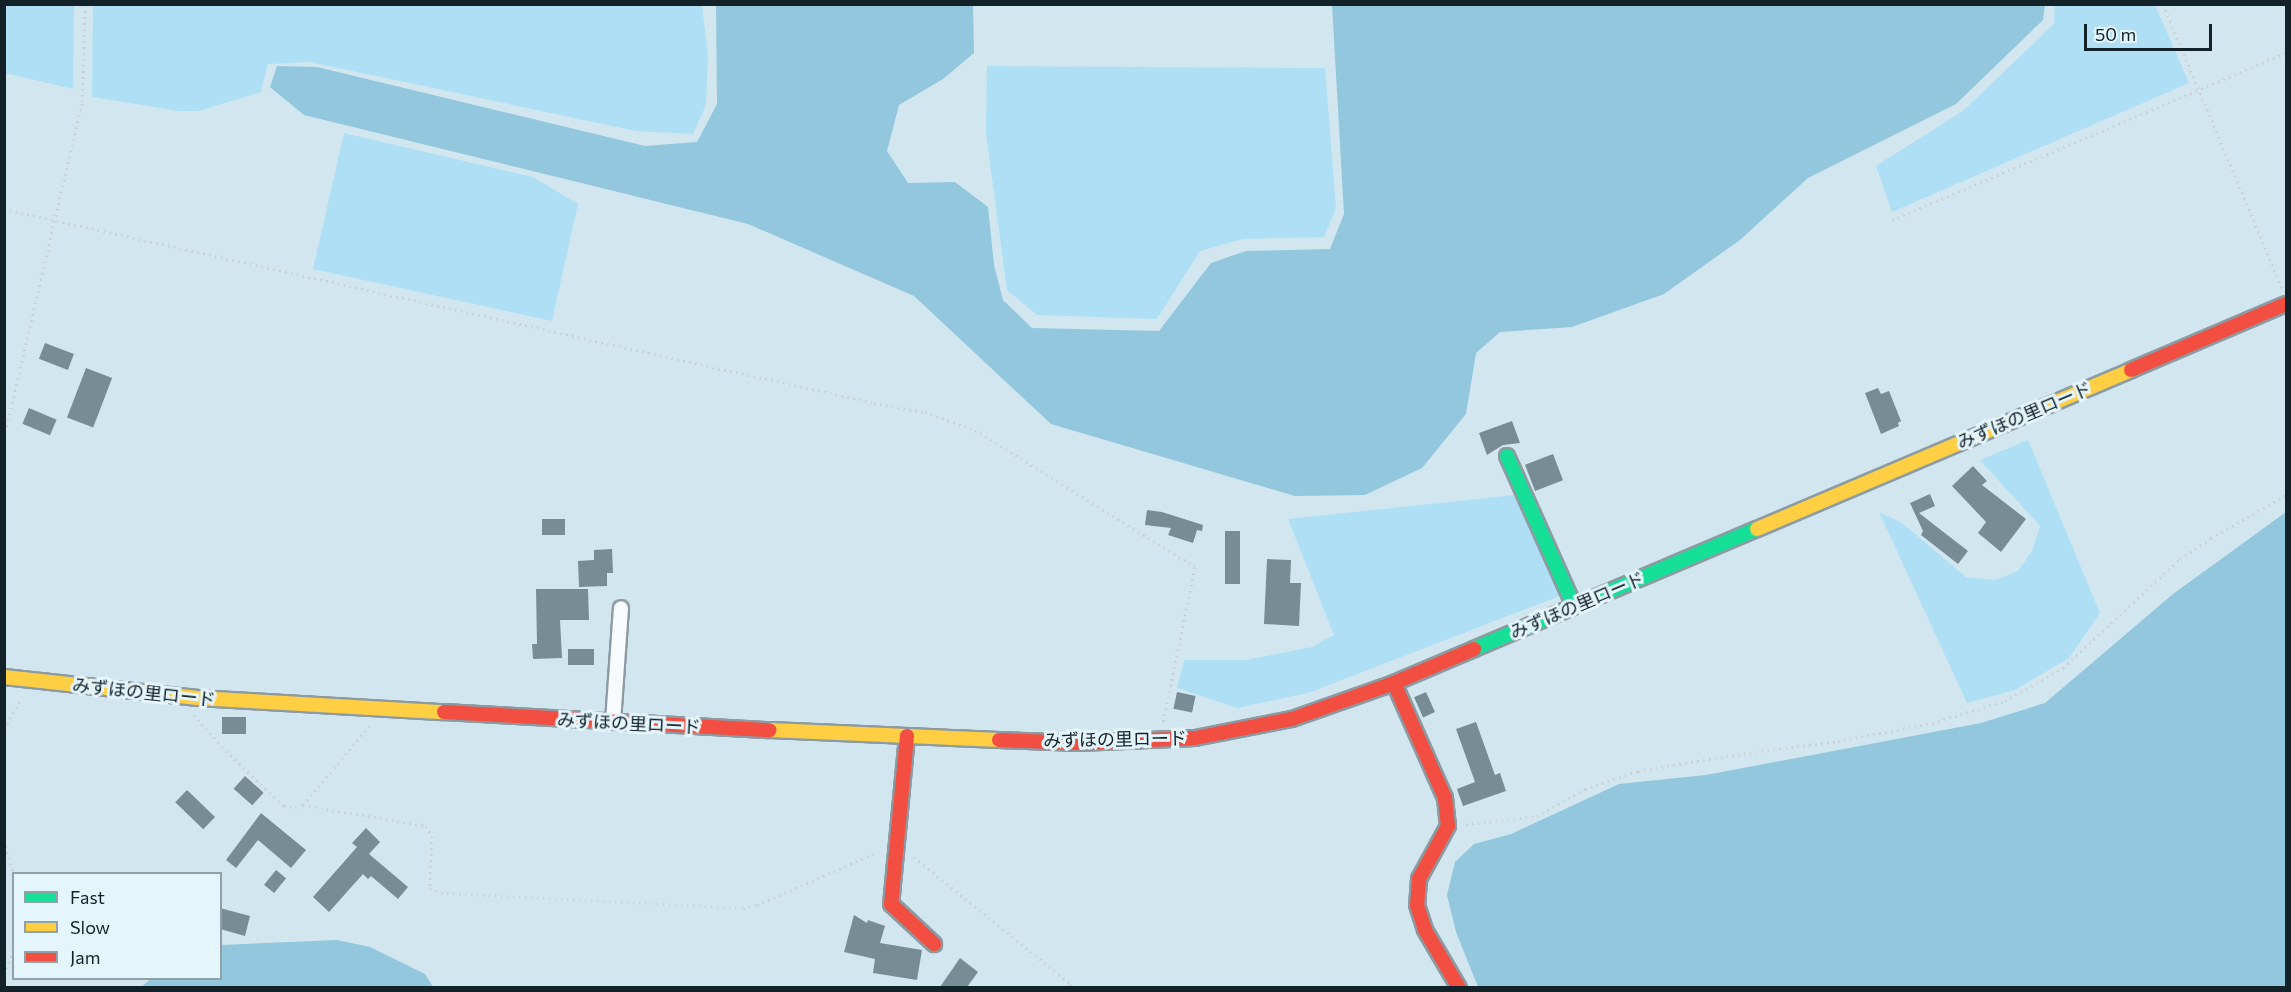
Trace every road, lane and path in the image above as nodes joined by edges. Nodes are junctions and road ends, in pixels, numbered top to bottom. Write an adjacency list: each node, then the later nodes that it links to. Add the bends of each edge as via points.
1 (84, 4): 6 (path, via 82,102)
2 (2163, 4): 4 (path)
3 (2286, 53): 4 (path)
4 (2199, 89): 7 (path); 8 (path)
5 (4, 209): 6 (path)
6 (56, 220): 10 (path); 23 (path, via 925,412 975,430 1195,567)
7 (1892, 220)
8 (2282, 290)
9 (2286, 304): 13 (street, みずほの里ロード)
10 (4, 438)
11 (1507, 456): 13 (street)
12 (2286, 495): 25 (path, via 2180,559 2063,668 2005,701 1932,723 1838,741 1638,771 1585,789 1537,816)
13 (1574, 606): 17 (street, みずほの里ロード)
14 (621, 608): 20 (street)
15 (4, 677): 16 (street, みずほの里ロード)
16 (32, 680): 18 (street, みずほの里ロード); 21 (path)
17 (1394, 683): 23 (street, みずほの里ロード, via 1292,719); 25 (street, via 1445,798)
18 (177, 696): 19 (street, みずほの里ロード); 24 (path, via 226,751 284,806)
19 (383, 709): 20 (street, みずほの里ロード); 24 (path)
20 (613, 722): 22 (street, みずほの里ロード)
21 (4, 729)
22 (907, 736): 23 (street, みずほの里ロード, via 1079,743); 27 (street)
23 (1159, 741)
24 (303, 805): 27 (path, via 426,826 432,836 430,888 441,893 743,908)
25 (1449, 826): 33 (street, via 1419,879 1417,905 1425,930)
26 (4, 840): 28 (path)
27 (897, 844): 29 (street, via 891,904); 32 (path)
28 (12, 872)
29 (934, 944)
30 (12, 954): 31 (path)
31 (4, 974)
32 (1071, 987)
33 (1459, 987)

